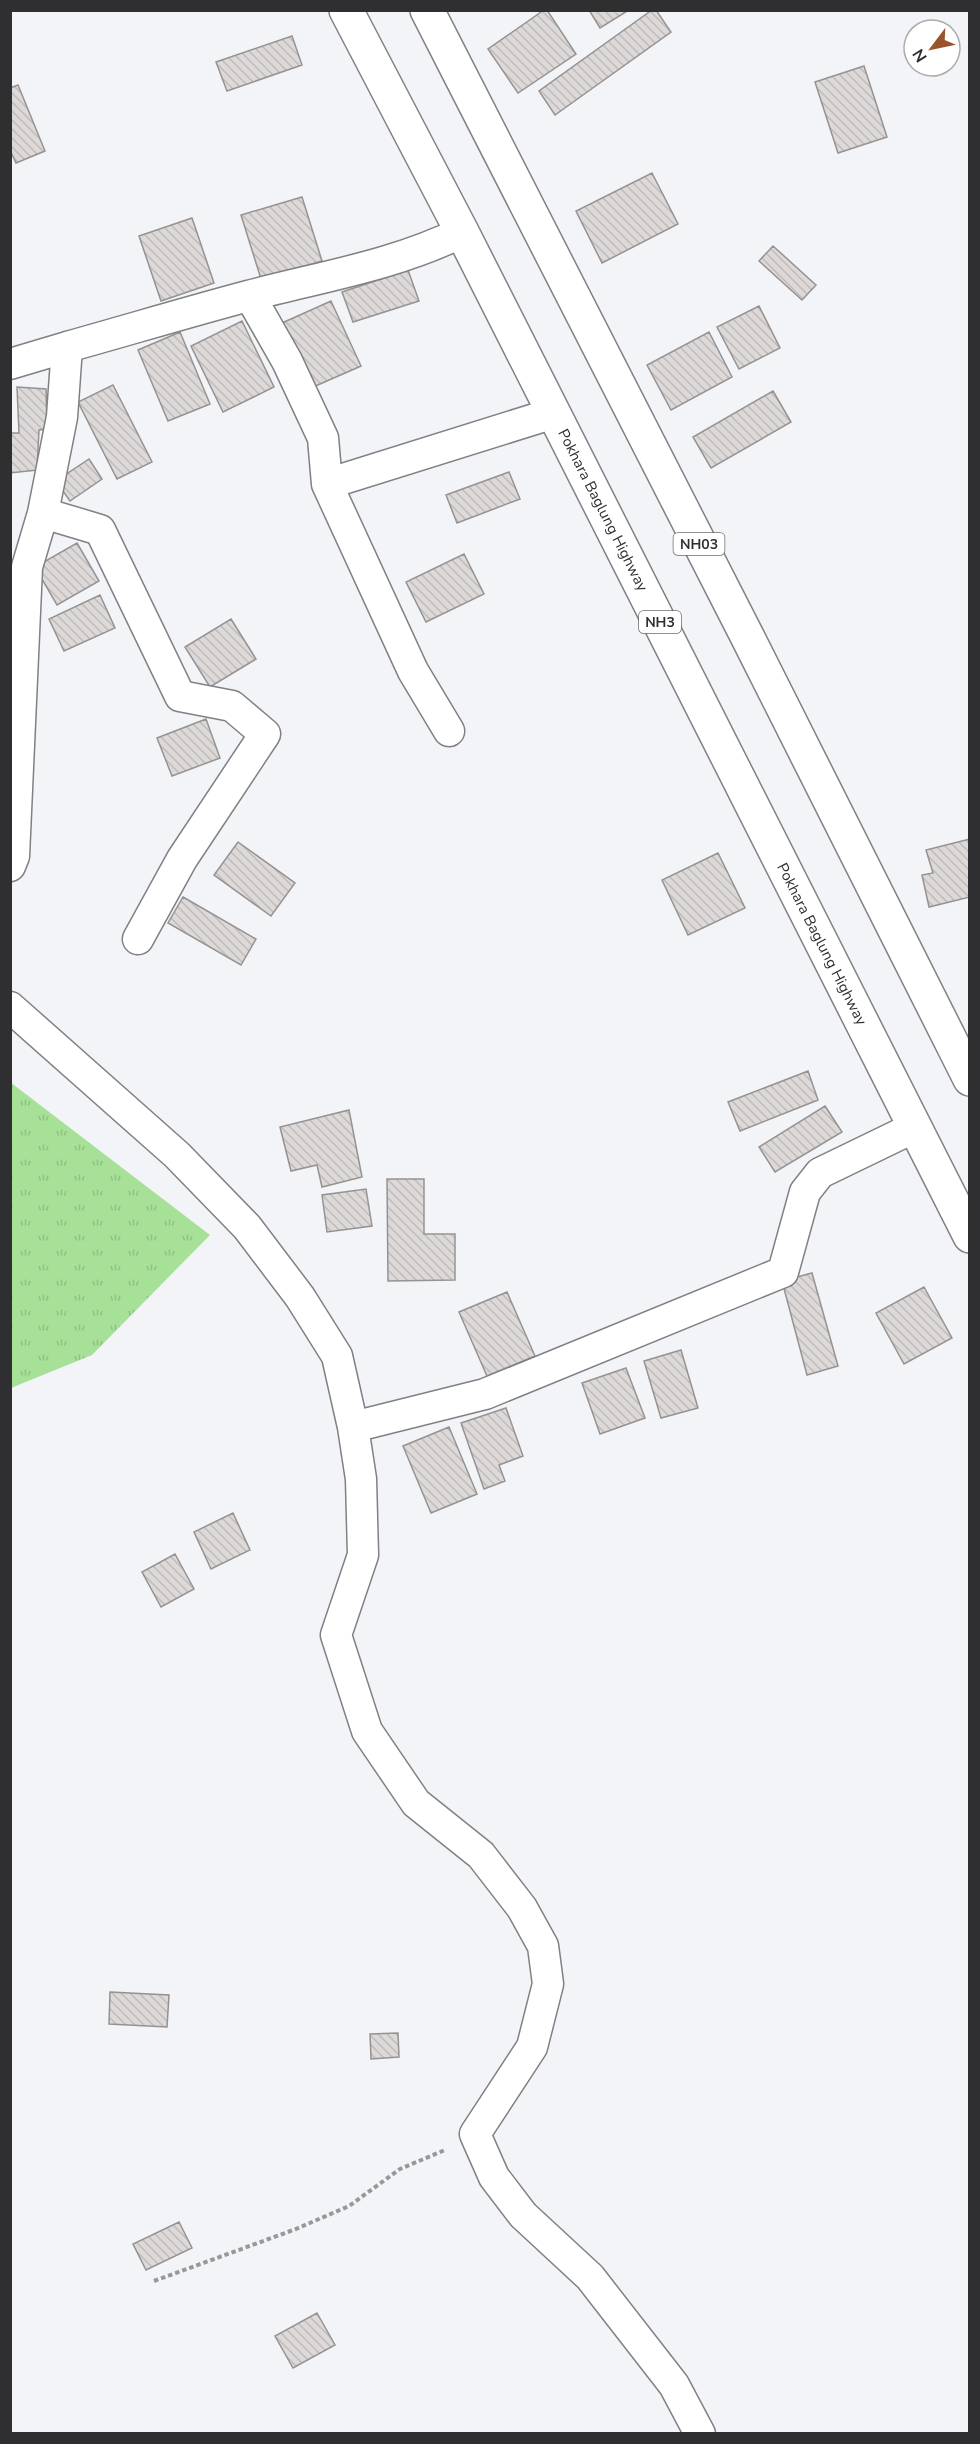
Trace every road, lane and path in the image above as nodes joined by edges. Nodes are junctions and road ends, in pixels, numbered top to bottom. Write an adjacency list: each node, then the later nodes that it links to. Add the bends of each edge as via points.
1 (346, 10): 3 (highway, Pokhara Baglung Highway / NH3)
2 (427, 10): 14 (highway, NH03)
3 (462, 232): 4 (street, via 434,246); 7 (highway, Pokhara Baglung Highway / NH3)
4 (250, 296): 5 (street); 8 (street, via 323,438)
5 (67, 347): 6 (street); 9 (street, via 62,417)
6 (10, 364)
7 (554, 412): 8 (street); 15 (highway, Pokhara Baglung Highway / NH3)
8 (327, 484): 10 (street, via 413,671)
9 (43, 513): 11 (street, via 27,567 14,856); 12 (street, via 100,530 180,696 232,706 265,734 182,859)
10 (448, 731)
11 (10, 866)
12 (138, 939)
13 (10, 1007): 17 (street, via 177,1155 247,1227 338,1356)
14 (969, 1079)
15 (915, 1127): 16 (highway, Pokhara Baglung Highway / NH3); 17 (street, via 820,1173 805,1192 783,1272 485,1394)
16 (969, 1236)
17 (353, 1427): 18 (street, via 361,1479 363,1555 336,1635 367,1731 416,1803 480,1855 522,1908 543,1946 548,1984 532,2047)
18 (475, 2134): 19 (path, via 400,2169 349,2206); 20 (street, via 494,2177 524,2215 590,2277 674,2385)
19 (154, 2281)
20 (700, 2433)

